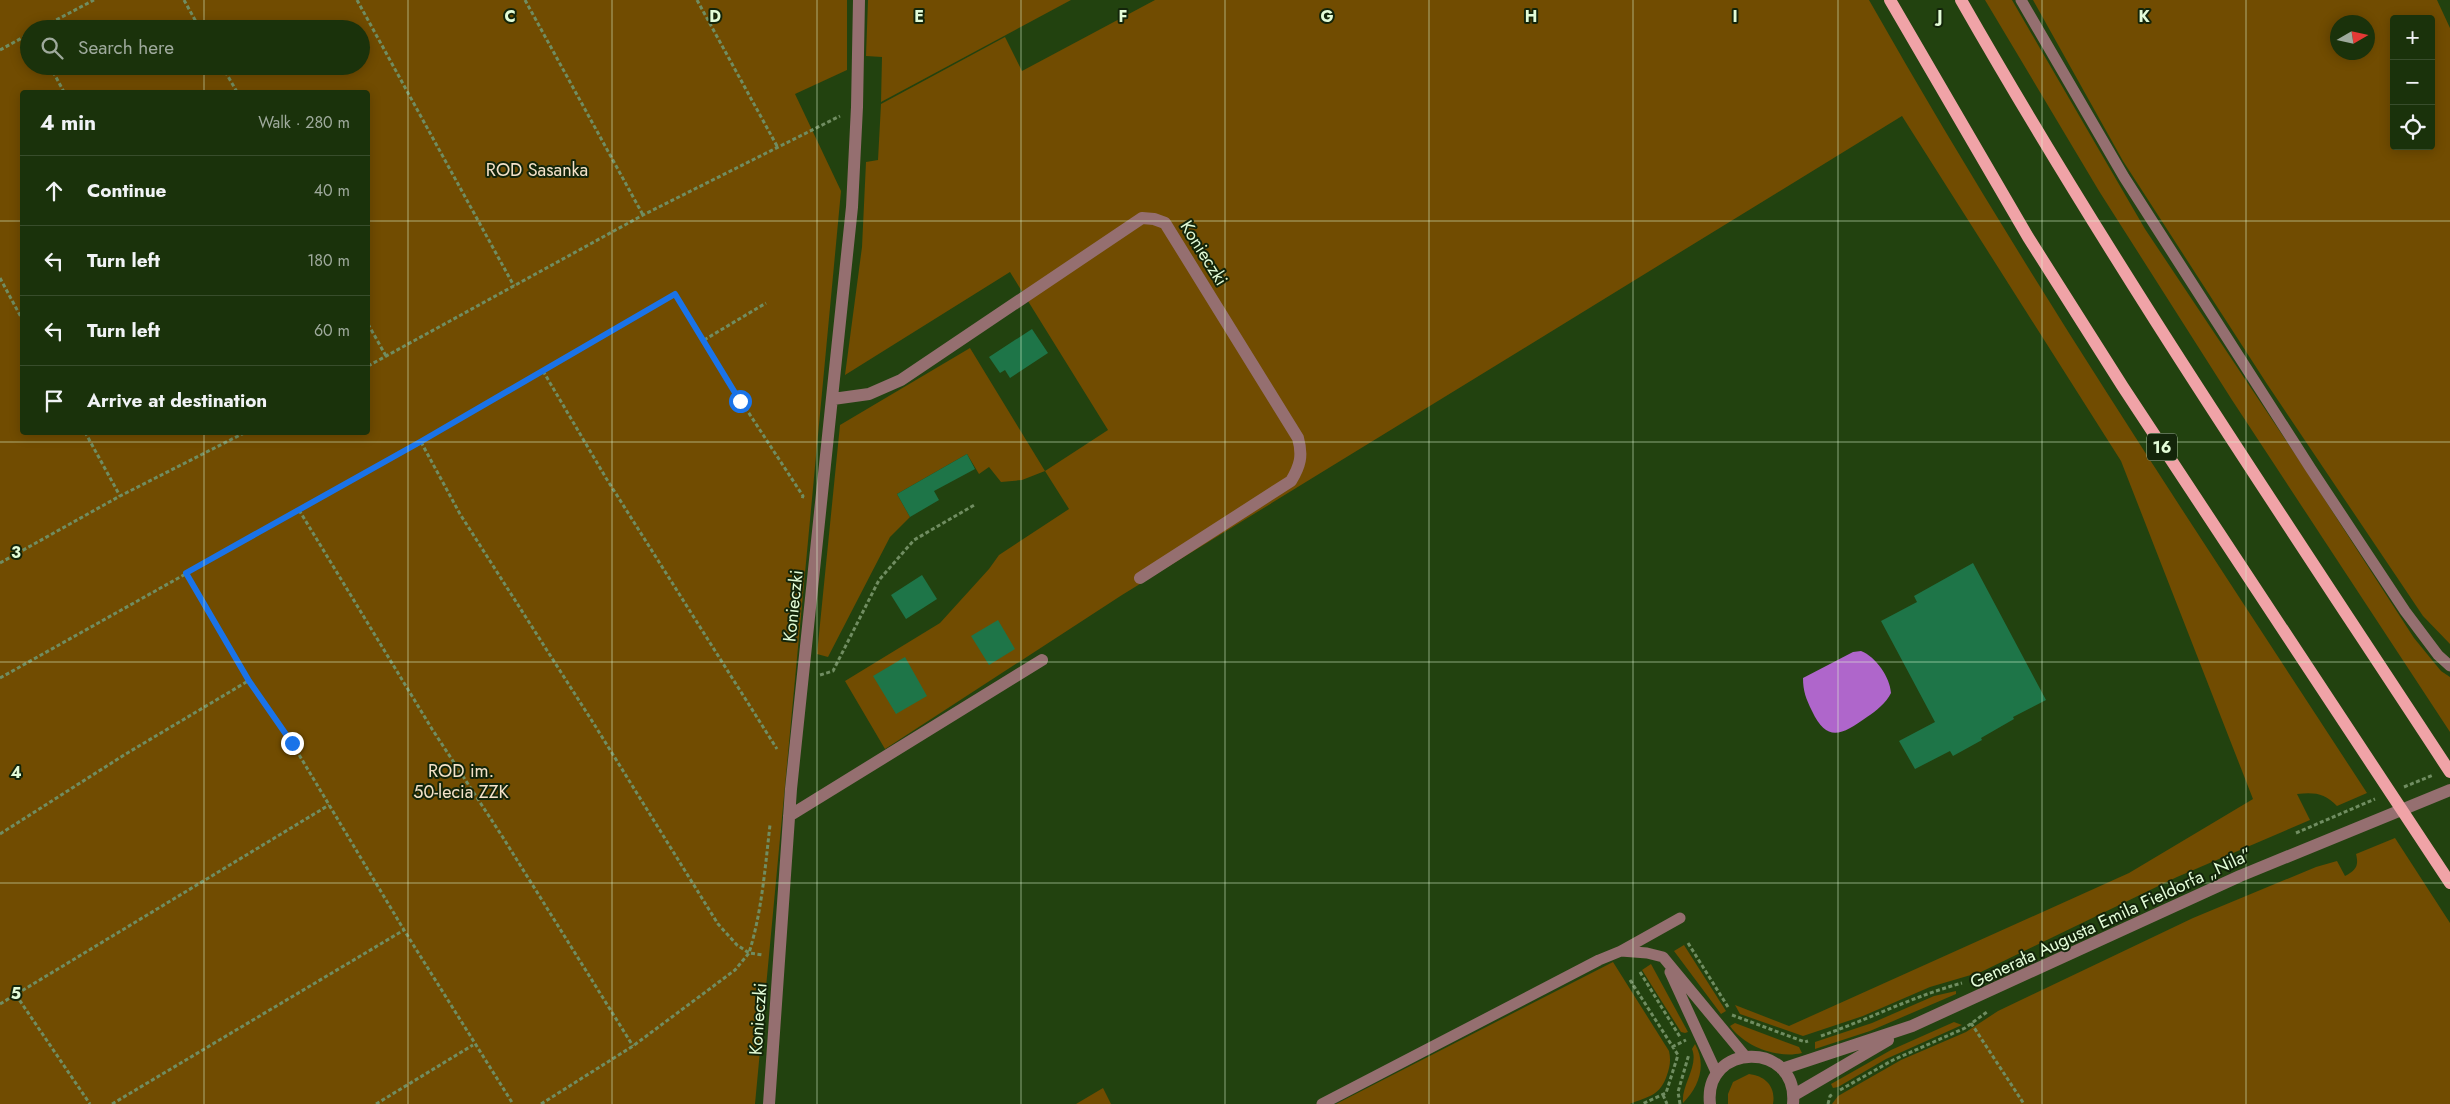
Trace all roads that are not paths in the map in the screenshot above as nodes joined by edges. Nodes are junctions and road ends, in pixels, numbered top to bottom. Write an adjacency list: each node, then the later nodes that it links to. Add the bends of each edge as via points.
1 (859, 0): 5 (street, Konieczki, via 852,207)
2 (1890, 0): 12 (main road, 16, via 2028,237 2112,370)
3 (1961, 0): 9 (main road, via 2086,212)
4 (2021, 0): 8 (lane, via 2124,177 2310,469 2405,611 2438,656)
5 (833, 400): 6 (street, Konieczki, via 869,394 901,380 1142,218 1165,223 1298,438 1302,453 1291,481); 11 (street, Konieczki)
6 (1140, 578)
7 (1042, 660): 11 (street)
8 (2450, 666)
9 (2450, 772)
10 (2450, 790): 16 (street, Generała Augusta Emila Fieldorfa „Nila”, via 2206,892)
11 (789, 816): 22 (street, Konieczki)
12 (2450, 883)
13 (1680, 918): 14 (lane)
14 (1621, 951): 15 (lane); 23 (lane, via 1590,964)
15 (1662, 957): 17 (lane); 19 (lane)
16 (1912, 1026): 18 (street, Generała Augusta Emila Fieldorfa „Nila”); 20 (street, Generała Augusta Emila Fieldorfa „Nila”)
17 (1745, 1056): 18 (street, via 1765,1058); 19 (street, via 1729,1062)
18 (1782, 1069): 20 (street, via 1788,1077)
19 (1717, 1074): 21 (street)
20 (1793, 1100)
21 (1707, 1102)
22 (769, 1104)
23 (1322, 1104)

